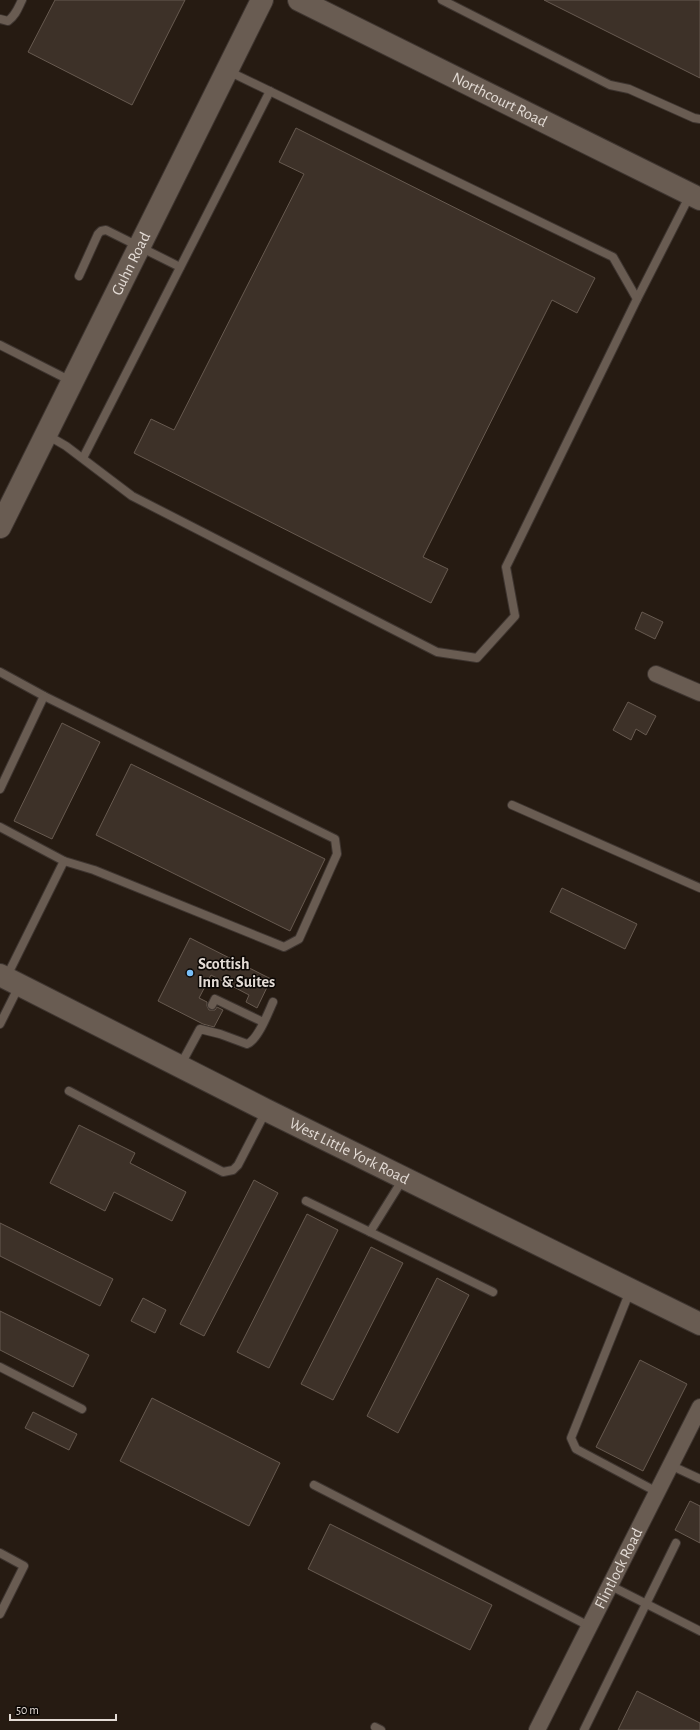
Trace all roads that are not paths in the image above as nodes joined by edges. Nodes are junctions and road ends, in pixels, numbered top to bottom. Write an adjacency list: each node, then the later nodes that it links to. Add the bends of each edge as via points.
1 (22, 0): 5 (lane, via 11,19)
2 (262, 0): 6 (street, Guhn Road)
3 (300, 0): 9 (street, Northcourt Road)
4 (442, 0): 8 (lane, via 610,85 629,90)
5 (0, 19)
6 (227, 70): 7 (lane); 10 (street, Guhn Road)
7 (270, 91): 11 (lane); 13 (lane, via 613,258)
8 (700, 119)
9 (695, 197): 13 (lane)
10 (140, 246): 11 (lane); 12 (lane, via 106,230 101,231); 15 (street, Guhn Road)
11 (180, 267): 17 (lane)
12 (79, 276)
13 (637, 299): 17 (lane, via 506,567 515,616 477,658 437,652 132,496)
14 (0, 345): 15 (lane)
15 (72, 382): 16 (street, Guhn Road)
16 (46, 435): 17 (lane); 18 (street, Guhn Road)
17 (83, 458)
18 (0, 527)
19 (0, 672): 22 (lane)
20 (656, 674): 21 (street)
21 (700, 693)
22 (44, 696): 23 (lane); 26 (lane, via 335,840 337,854 299,939 284,947 94,870)
23 (0, 789)
24 (512, 805): 27 (lane)
25 (0, 827): 26 (lane)
26 (64, 861): 28 (lane)
27 (700, 888)
28 (9, 980): 32 (lane); 33 (street, West Little York Road)
29 (273, 1002): 31 (lane)
30 (212, 1005): 31 (lane, via 216,999)
31 (263, 1022): 33 (lane, via 256,1036 247,1044 202,1027)
32 (0, 1024)
33 (180, 1066): 35 (street, West Little York Road)
34 (69, 1091): 35 (lane, via 223,1172 234,1170)
35 (266, 1110): 36 (street, West Little York Road)
36 (403, 1178): 38 (lane); 39 (street, West Little York Road)
37 (306, 1201): 38 (lane)
38 (370, 1232): 40 (lane)
39 (631, 1291): 41 (street, West Little York Road); 48 (lane, via 571,1438 576,1449)
40 (493, 1292)
41 (700, 1324)
42 (0, 1367): 44 (lane)
43 (700, 1407): 45 (street, Flintlock Road)
44 (82, 1409)
45 (670, 1465): 46 (lane); 48 (street, Flintlock Road)
46 (700, 1479)
47 (314, 1485): 54 (lane)
48 (657, 1492): 51 (street, Flintlock Road)
49 (676, 1543): 52 (lane)
50 (0, 1553): 53 (lane, via 24,1566)
51 (609, 1586): 52 (lane); 54 (street, Flintlock Road)
52 (646, 1604): 55 (lane); 57 (lane)
53 (0, 1614)
54 (589, 1626): 56 (street, Flintlock Road)
55 (700, 1631)
56 (537, 1730)
57 (584, 1730)

